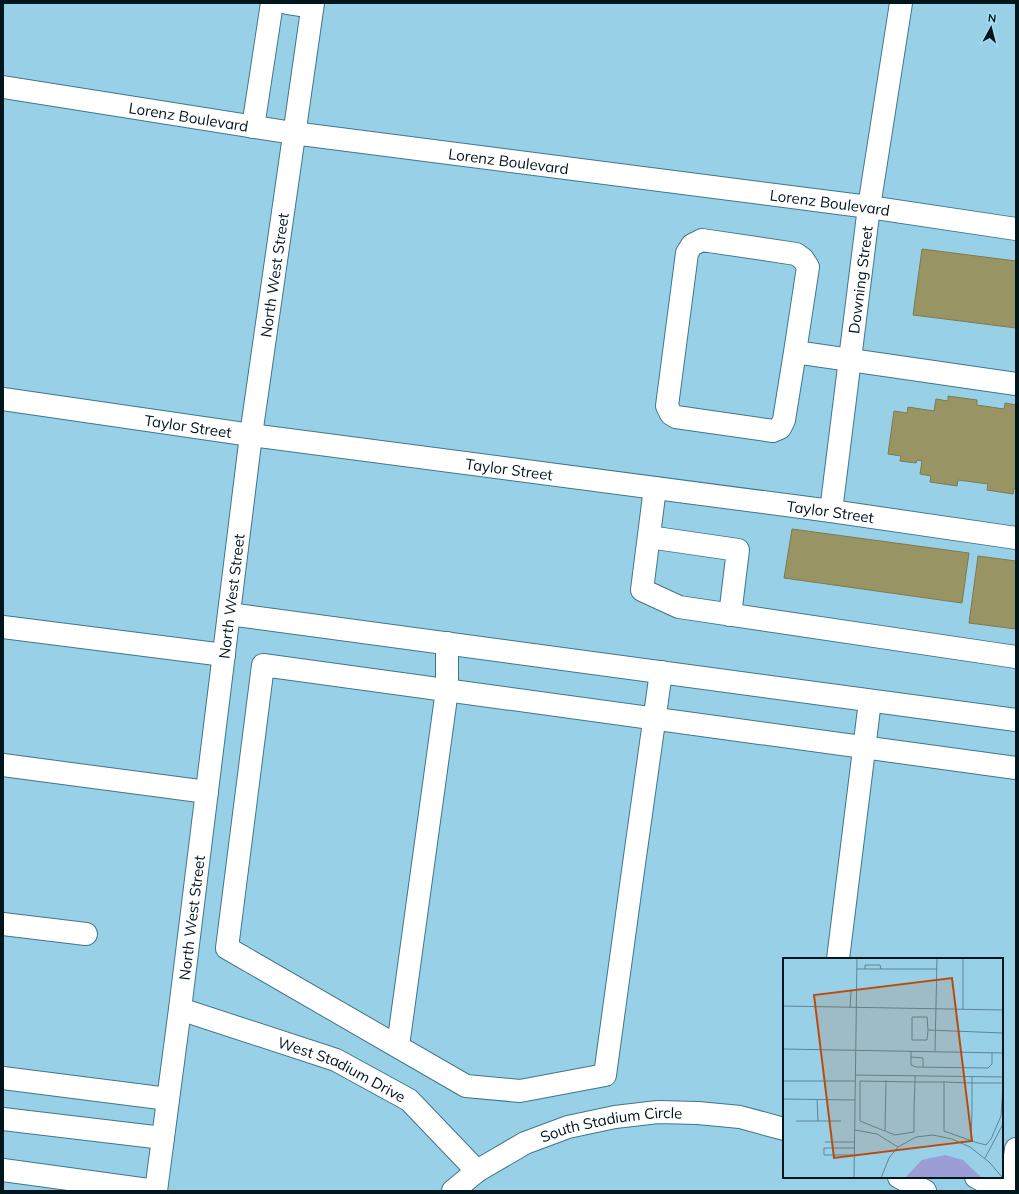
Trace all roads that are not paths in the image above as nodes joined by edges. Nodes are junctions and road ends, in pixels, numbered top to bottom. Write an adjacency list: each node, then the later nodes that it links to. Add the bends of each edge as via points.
1 (272, 3): 6 (street)
2 (287, 3): 4 (street)
3 (901, 3): 8 (street, Downing Street)
4 (312, 5): 7 (street, North West Street)
5 (3, 87): 6 (street, Lorenz Boulevard)
6 (253, 127): 7 (street, Lorenz Boulevard)
7 (293, 133): 8 (street, Lorenz Boulevard); 14 (street, North West Street)
8 (868, 207): 9 (street, Lorenz Boulevard); 11 (street, Downing Street)
9 (1016, 229)
10 (795, 352): 10 (street, via 808,267 803,259 796,254 702,240 692,245 687,253 667,406 671,414 676,417 773,431 780,428 784,420); 11 (street)
11 (850, 361): 12 (street); 16 (street, Downing Street)
12 (1016, 384)
13 (3, 399): 14 (street, Taylor Street)
14 (251, 435): 15 (street, Taylor Street); 19 (street, North West Street)
15 (655, 488): 16 (street, Taylor Street); 17 (street)
16 (831, 511): 18 (street, Taylor Street)
17 (649, 537): 20 (street, via 642,590 679,607); 20 (street, via 738,550)
18 (1016, 538)
19 (229, 614): 22 (street); 23 (street, North West Street)
20 (730, 615): 24 (street)
21 (3, 628): 23 (street)
22 (447, 643): 25 (street); 26 (street)
23 (224, 655): 33 (street, North West Street)
24 (1016, 657)
25 (661, 672): 27 (street); 28 (street)
26 (447, 690): 28 (street); 38 (street); 38 (street, via 263,665 227,948)
27 (870, 701): 29 (street); 30 (street)
28 (654, 718): 30 (street); 38 (street, via 605,1075 520,1091 466,1086)
29 (1016, 720)
30 (865, 747): 32 (street); 36 (street)
31 (3, 765): 33 (street)
32 (1016, 768)
33 (207, 792): 37 (street, North West Street)
34 (3, 924): 35 (street)
35 (86, 934)
36 (838, 958)
37 (180, 1009): 40 (street, North West Street); 46 (street, West Stadium Drive, via 336,1060 409,1100)
38 (398, 1046)
39 (3, 1078): 40 (street)
40 (168, 1099): 43 (street, North West Street)
41 (3, 1119): 43 (street)
42 (783, 1129): 46 (street, South Stadium Circle, via 740,1117 698,1113 658,1112 614,1117 568,1127 525,1143)
43 (163, 1138): 49 (street, North West Street)
44 (1016, 1149): 53 (street)
45 (3, 1170): 49 (street)
46 (477, 1171): 50 (street, South Stadium Circle)
47 (901, 1178): 51 (street)
48 (978, 1178): 52 (street)
49 (156, 1191)
50 (453, 1191)
51 (925, 1191)
52 (1002, 1191)
53 (1010, 1191)

